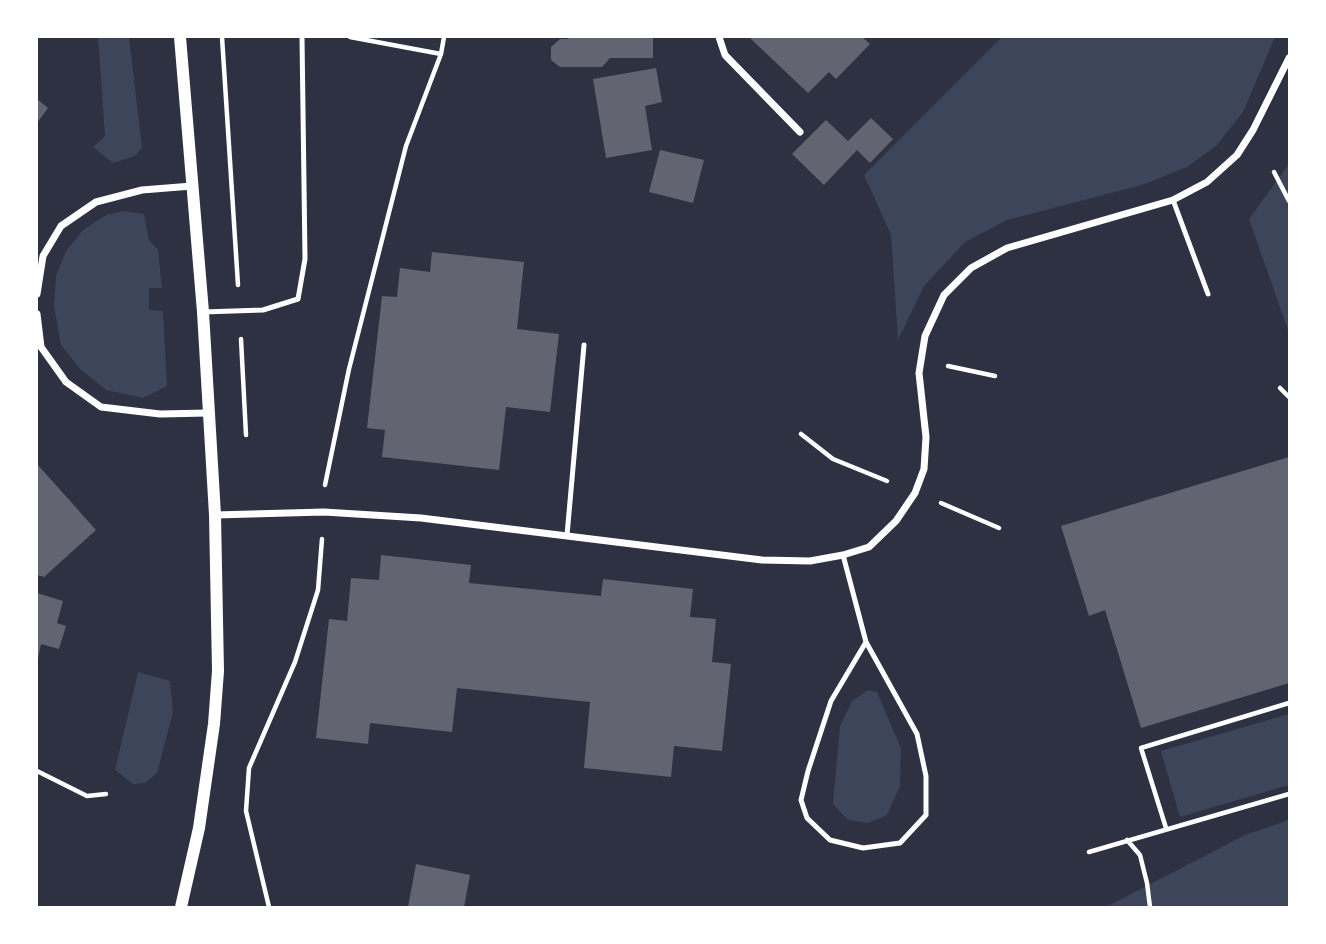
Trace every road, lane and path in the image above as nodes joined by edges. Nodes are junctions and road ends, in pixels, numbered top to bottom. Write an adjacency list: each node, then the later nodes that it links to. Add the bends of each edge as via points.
1 (180, 37): 11 (street)
2 (222, 37): 17 (path)
3 (302, 37): 17 (lane, via 305,259 298,299)
4 (350, 37): 7 (path)
5 (444, 37): 7 (path)
6 (719, 37): 9 (street, via 725,55)
7 (441, 54): 29 (path, via 406,146 346,382 326,473)
8 (1289, 58): 12 (street, via 1237,155 1207,182)
9 (800, 132)
10 (1274, 172): 13 (path)
11 (192, 186): 14 (street, via 142,190 96,202 61,226 43,256); 16 (street)
12 (1173, 200): 15 (lane); 33 (street, via 1007,248 971,268 944,295 925,336 919,373 926,437 924,469 915,493 896,521 869,547)
13 (1289, 201)
14 (37, 294)
15 (1208, 294)
16 (203, 312): 17 (lane); 24 (street)
17 (240, 312): 26 (path)
18 (37, 314): 24 (street, via 41,346 66,382 101,407 160,414)
19 (584, 345): 32 (lane)
20 (946, 365): 21 (path)
21 (995, 376)
22 (1280, 388): 23 (path)
23 (1289, 397)
24 (208, 413): 30 (street)
25 (800, 435): 27 (path, via 833,459)
26 (246, 440)
27 (887, 482)
28 (940, 503): 31 (path)
29 (324, 512): 30 (street); 32 (street, via 421,517); 43 (path, via 318,590 295,662 249,768 246,811)
30 (215, 515): 42 (street, via 218,671 214,724 199,828)
31 (999, 528)
32 (567, 535): 33 (street, via 762,560 810,561)
33 (843, 555): 34 (lane)
34 (866, 642): 34 (lane, via 917,734 926,776 926,815 900,843 863,848 830,840 807,818 801,800 831,701)
35 (1289, 703): 39 (path, via 1141,748)
36 (37, 771): 37 (path, via 86,796)
37 (106, 794)
38 (1289, 794): 39 (path)
39 (1166, 828): 40 (path)
40 (1127, 840): 41 (path); 44 (path, via 1140,855)
41 (1089, 852)
42 (181, 907)
43 (269, 907)
44 (1150, 907)

